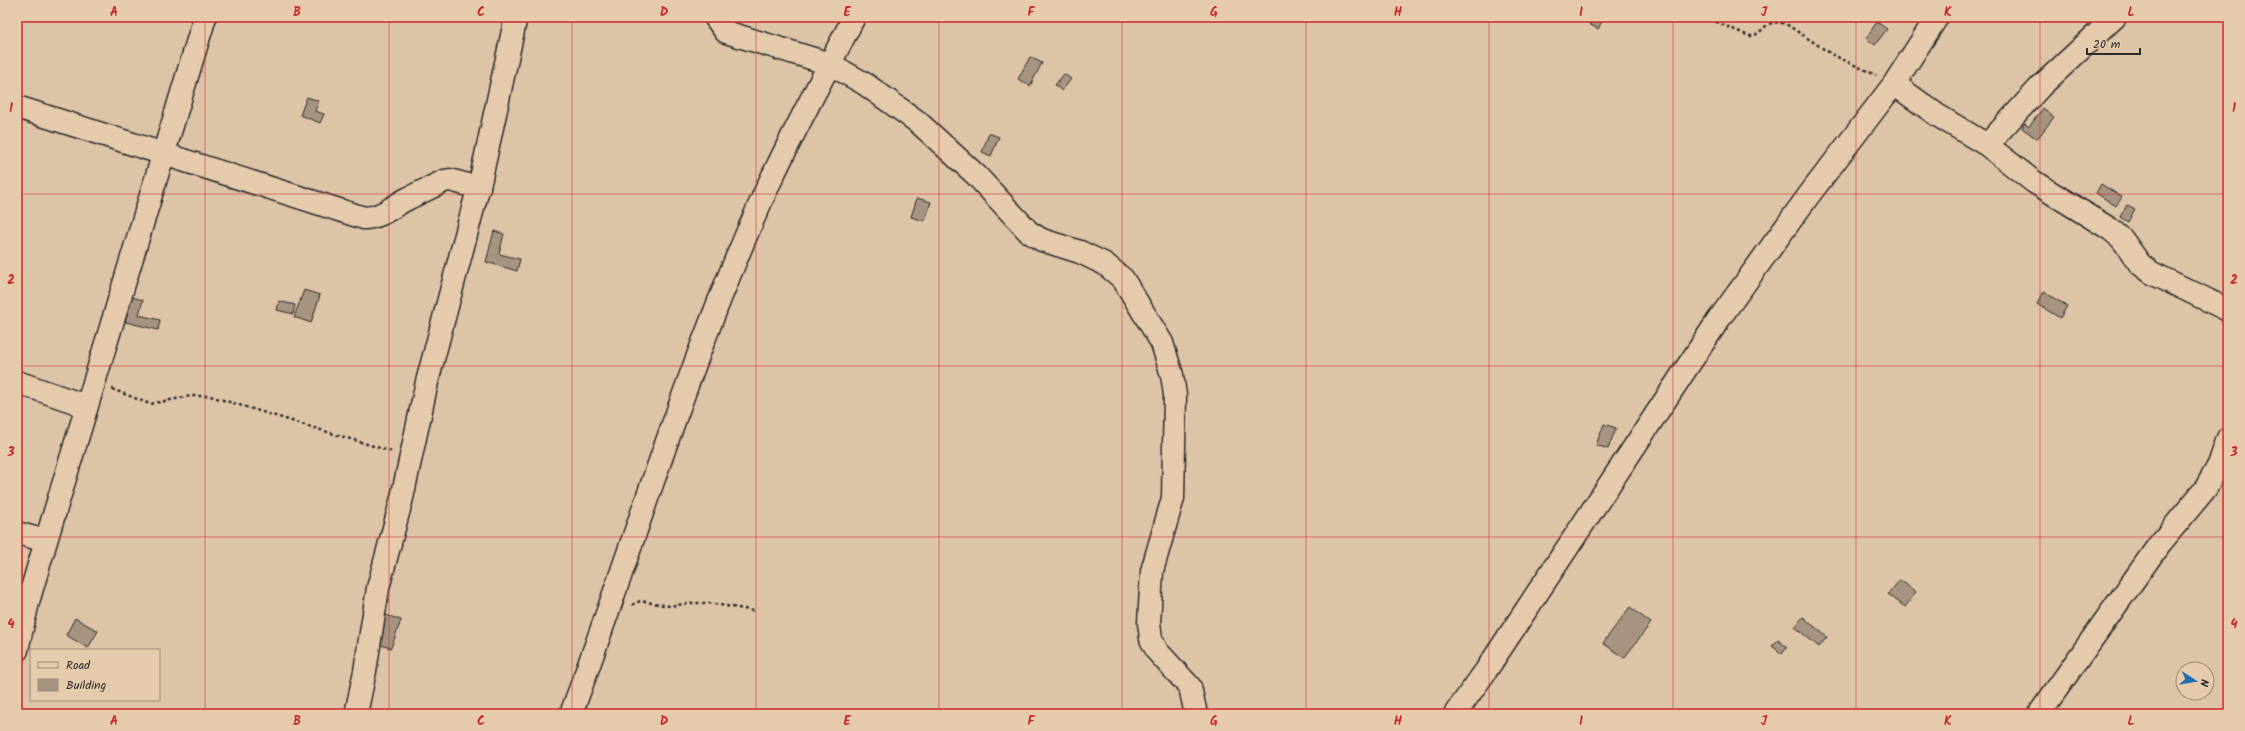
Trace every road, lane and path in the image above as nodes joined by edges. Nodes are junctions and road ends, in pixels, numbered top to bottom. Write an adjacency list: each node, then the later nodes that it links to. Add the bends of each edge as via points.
1 (205, 17): 12 (street, via 184,80)
2 (516, 17): 13 (street)
3 (715, 17): 8 (street, via 726,32)
4 (854, 17): 8 (street)
5 (1705, 17): 9 (path, via 1750,36 1759,32 1768,23 1786,24 1833,55)
6 (1937, 17): 9 (street)
7 (2115, 17): 11 (street, via 2042,86)
8 (830, 64): 23 (street, via 758,207 669,431); 27 (street, via 865,84 918,122 976,175 1030,232 1042,240 1080,252 1105,264 1123,280 1162,343 1175,395 1173,498 1152,571 1150,639 1157,651 1190,687)
9 (1894, 84): 11 (street, via 1937,115); 28 (street, via 1719,319)
10 (17, 107): 12 (street)
11 (1987, 145): 14 (street, via 2034,182 2110,229 2122,239 2140,264 2152,273)
12 (164, 154): 13 (street, via 364,218 381,214 444,181 450,180); 15 (street)
13 (479, 188): 19 (street, via 426,382)
14 (2228, 310)
15 (94, 381): 17 (street); 19 (path, via 150,404 191,396 210,396)
16 (17, 382): 17 (street)
17 (86, 406): 21 (street)
18 (2228, 438): 29 (street, via 2219,465 2206,488 2158,546)
19 (410, 458): 25 (street, via 378,588 366,671)
20 (17, 533): 21 (street)
21 (46, 541): 24 (street)
22 (755, 611): 23 (path, via 709,603 665,606 640,601)
23 (608, 616): 26 (street)
24 (17, 650)
25 (356, 714)
26 (571, 714)
27 (1196, 714)
28 (1455, 714)
29 (2039, 714)

